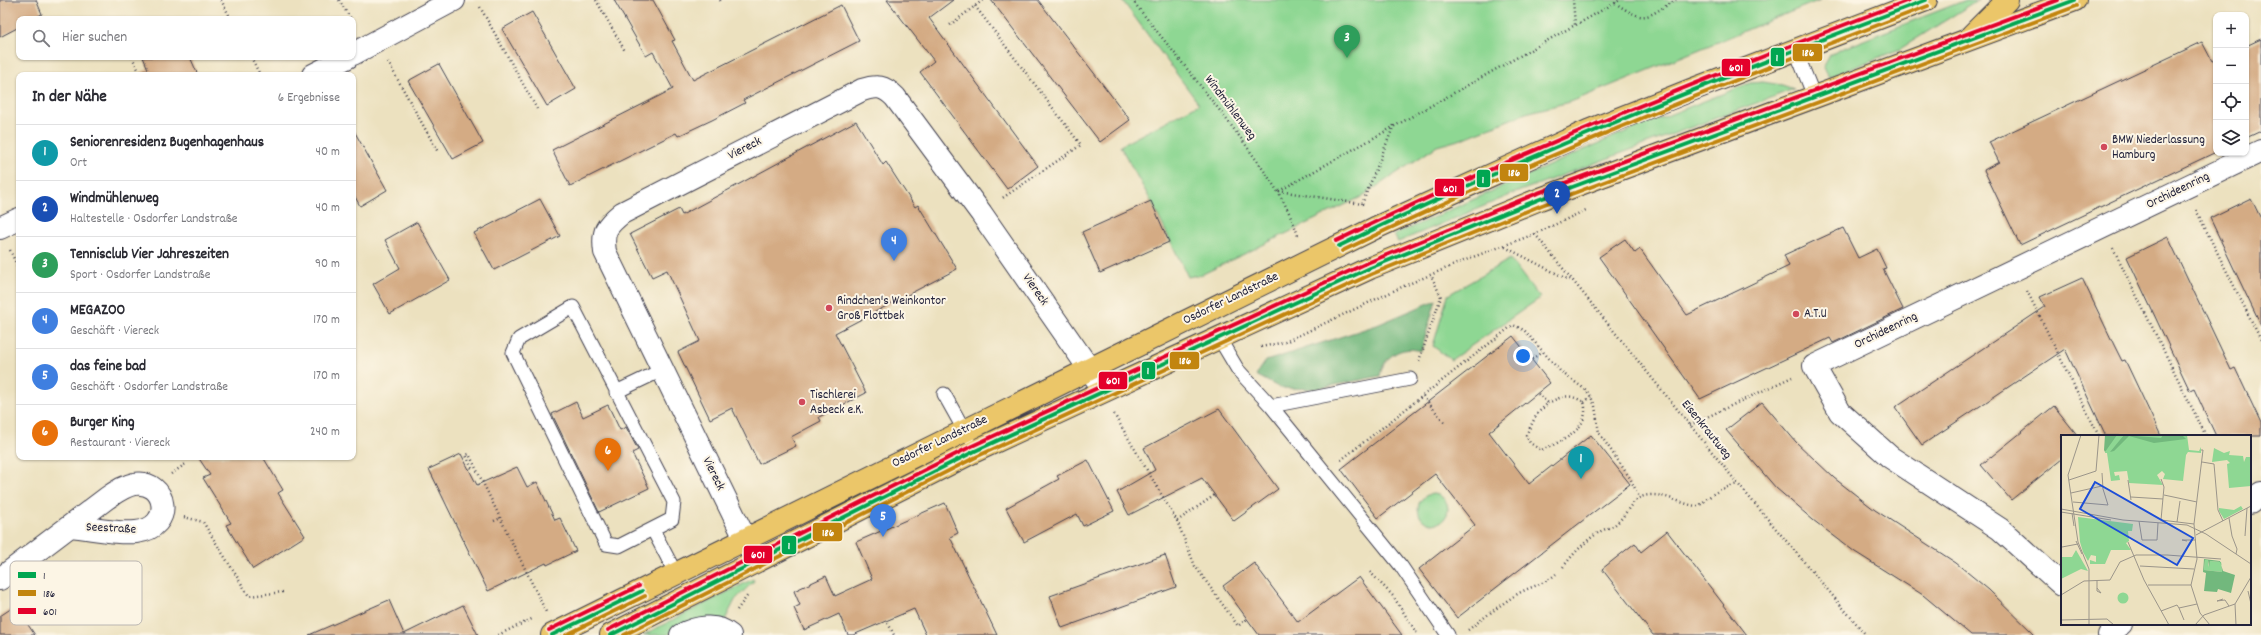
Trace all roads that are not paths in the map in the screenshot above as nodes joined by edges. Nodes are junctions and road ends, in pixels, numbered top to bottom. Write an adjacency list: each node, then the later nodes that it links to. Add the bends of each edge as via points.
1 (454, 0): 7 (street)
2 (1926, 0): 6 (main road, Osdorfer Landstraße)
3 (2007, 0): 5 (main road)
4 (2075, 0): 5 (main road, Osdorfer Landstraße)
5 (1969, 39): 10 (main road, Osdorfer Landstraße)
6 (1795, 49): 10 (lane); 15 (main road, Osdorfer Landstraße, via 1546,150 1375,228)
7 (356, 52)
8 (342, 60): 9 (street)
9 (320, 72)
10 (1814, 96): 14 (main road, Osdorfer Landstraße, via 1477,224 1370,268)
11 (2261, 151): 34 (street, Orchideenring, via 1814,366 1840,412 1890,457 2000,529)
12 (16, 222): 13 (street)
13 (4, 236)
14 (1219, 338): 18 (main road, Osdorfer Landstraße); 21 (lane, via 1238,370)
15 (1089, 368): 16 (street, Viereck, via 1006,262 981,212 895,97 886,88 875,86 862,90 622,212 609,223 603,237 605,252); 18 (street, Viereck); 22 (main road, Osdorfer Landstraße)
16 (662, 370): 19 (lane); 28 (street, Viereck)
17 (1410, 380): 21 (lane)
18 (1104, 390): 23 (main road, Osdorfer Landstraße)
19 (616, 392): 27 (lane, via 674,502 672,519); 27 (lane, via 573,307 519,339 513,353 606,544 619,546)
20 (944, 394): 22 (lane)
21 (1272, 406): 41 (lane, via 1401,566)
22 (964, 430): 23 (lane); 28 (main road, Osdorfer Landstraße)
23 (975, 451): 30 (main road, Osdorfer Landstraße)
24 (2261, 493): 25 (street)
25 (2251, 502)
26 (71, 526): 29 (street, Seestraße)
27 (653, 530): 32 (lane)
28 (746, 539): 30 (street, Viereck); 32 (main road, Osdorfer Landstraße)
29 (24, 561)
30 (756, 561): 39 (main road, Osdorfer Landstraße)
31 (10, 572): 33 (street, Seestraße)
32 (676, 574): 38 (main road, Osdorfer Landstraße)
33 (0, 579)
34 (2061, 584)
35 (2097, 625): 42 (street)
36 (2120, 625): 43 (street)
37 (730, 628): 40 (street, via 708,627)
38 (552, 635)
39 (611, 635)
40 (681, 635)
41 (1448, 635)
42 (2105, 635)
43 (2109, 635)

